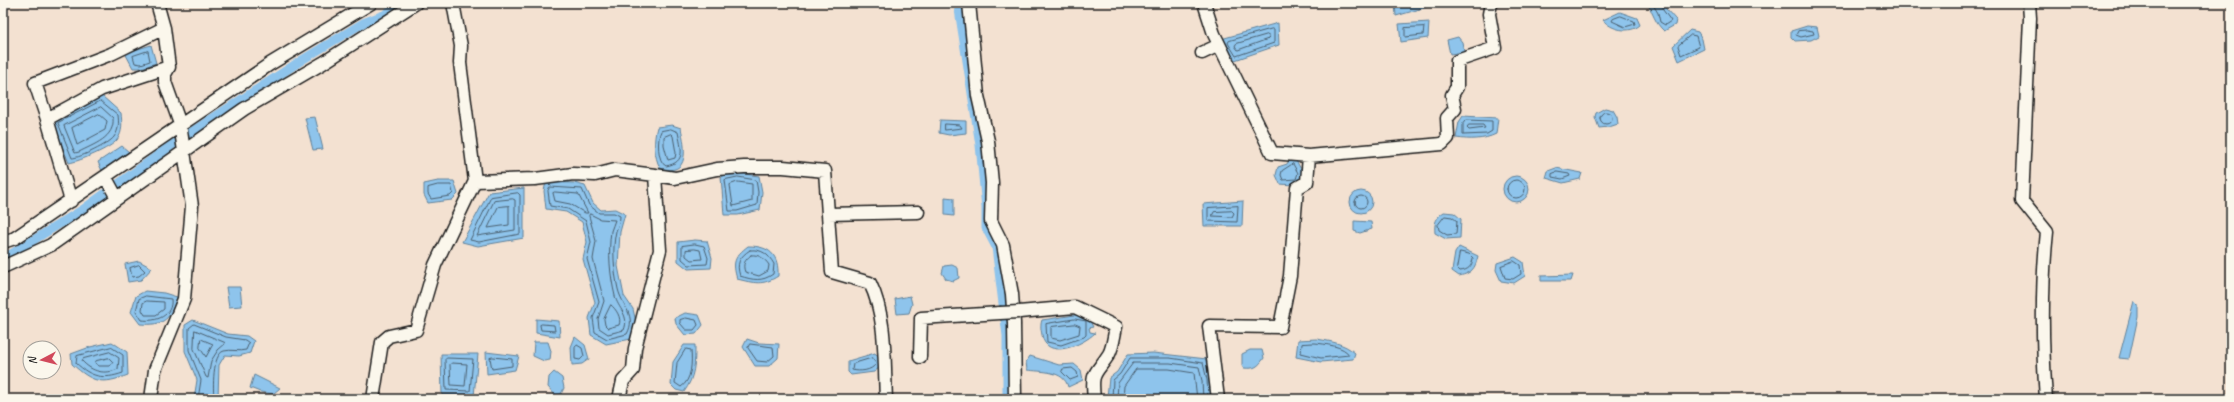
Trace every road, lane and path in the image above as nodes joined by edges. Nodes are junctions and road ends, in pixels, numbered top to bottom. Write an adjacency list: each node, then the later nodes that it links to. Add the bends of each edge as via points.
1 (157, 3): 9 (street)
2 (372, 3): 14 (street, via 270,64)
3 (416, 3): 15 (street, via 323,63 244,109)
4 (453, 3): 19 (street, via 461,46 460,63)
5 (969, 3): 31 (street, via 978,96 988,141 992,221 1003,245 1012,294)
6 (1204, 3): 10 (street)
7 (1491, 3): 16 (street, via 1489,14 1495,48 1457,61 1457,87 1452,95 1455,109 1447,118 1448,138 1442,144)
8 (2029, 3): 34 (street, via 2022,201 2047,232 2042,277)
9 (164, 28): 12 (street); 13 (street, via 111,54 35,83)
10 (1219, 45): 11 (street); 16 (street, via 1272,153)
11 (1202, 53)
12 (169, 67): 13 (street, via 102,89); 14 (street, via 165,74 165,82)
13 (47, 119): 21 (street)
14 (180, 124): 15 (street); 18 (street)
15 (185, 150): 20 (street); 27 (street, via 192,206 184,299 155,370)
16 (1309, 156): 33 (street, via 1307,182 1297,188 1290,276 1280,327 1209,326)
17 (654, 175): 19 (street, via 614,170 595,176 573,174 535,179); 23 (street, via 675,178 717,169 744,167 825,171); 29 (street, via 660,250 634,348 633,370 623,380)
18 (106, 178): 20 (street); 21 (street)
19 (475, 181): 28 (street, via 435,265 416,330 389,336 382,342)
20 (117, 198): 25 (street, via 51,245)
21 (71, 201): 24 (street, via 15,238)
22 (918, 212): 23 (street)
23 (828, 214): 30 (street, via 832,272 870,283 878,298)
24 (3, 242)
25 (3, 267)
26 (920, 358): 32 (street, bridge, via 921,318 1075,307 1116,327 1110,353 1096,370 1092,383)
27 (151, 399)
28 (373, 399)
29 (619, 399)
30 (886, 399)
31 (1015, 399)
32 (1094, 399)
33 (1218, 399)
34 (2046, 399)

